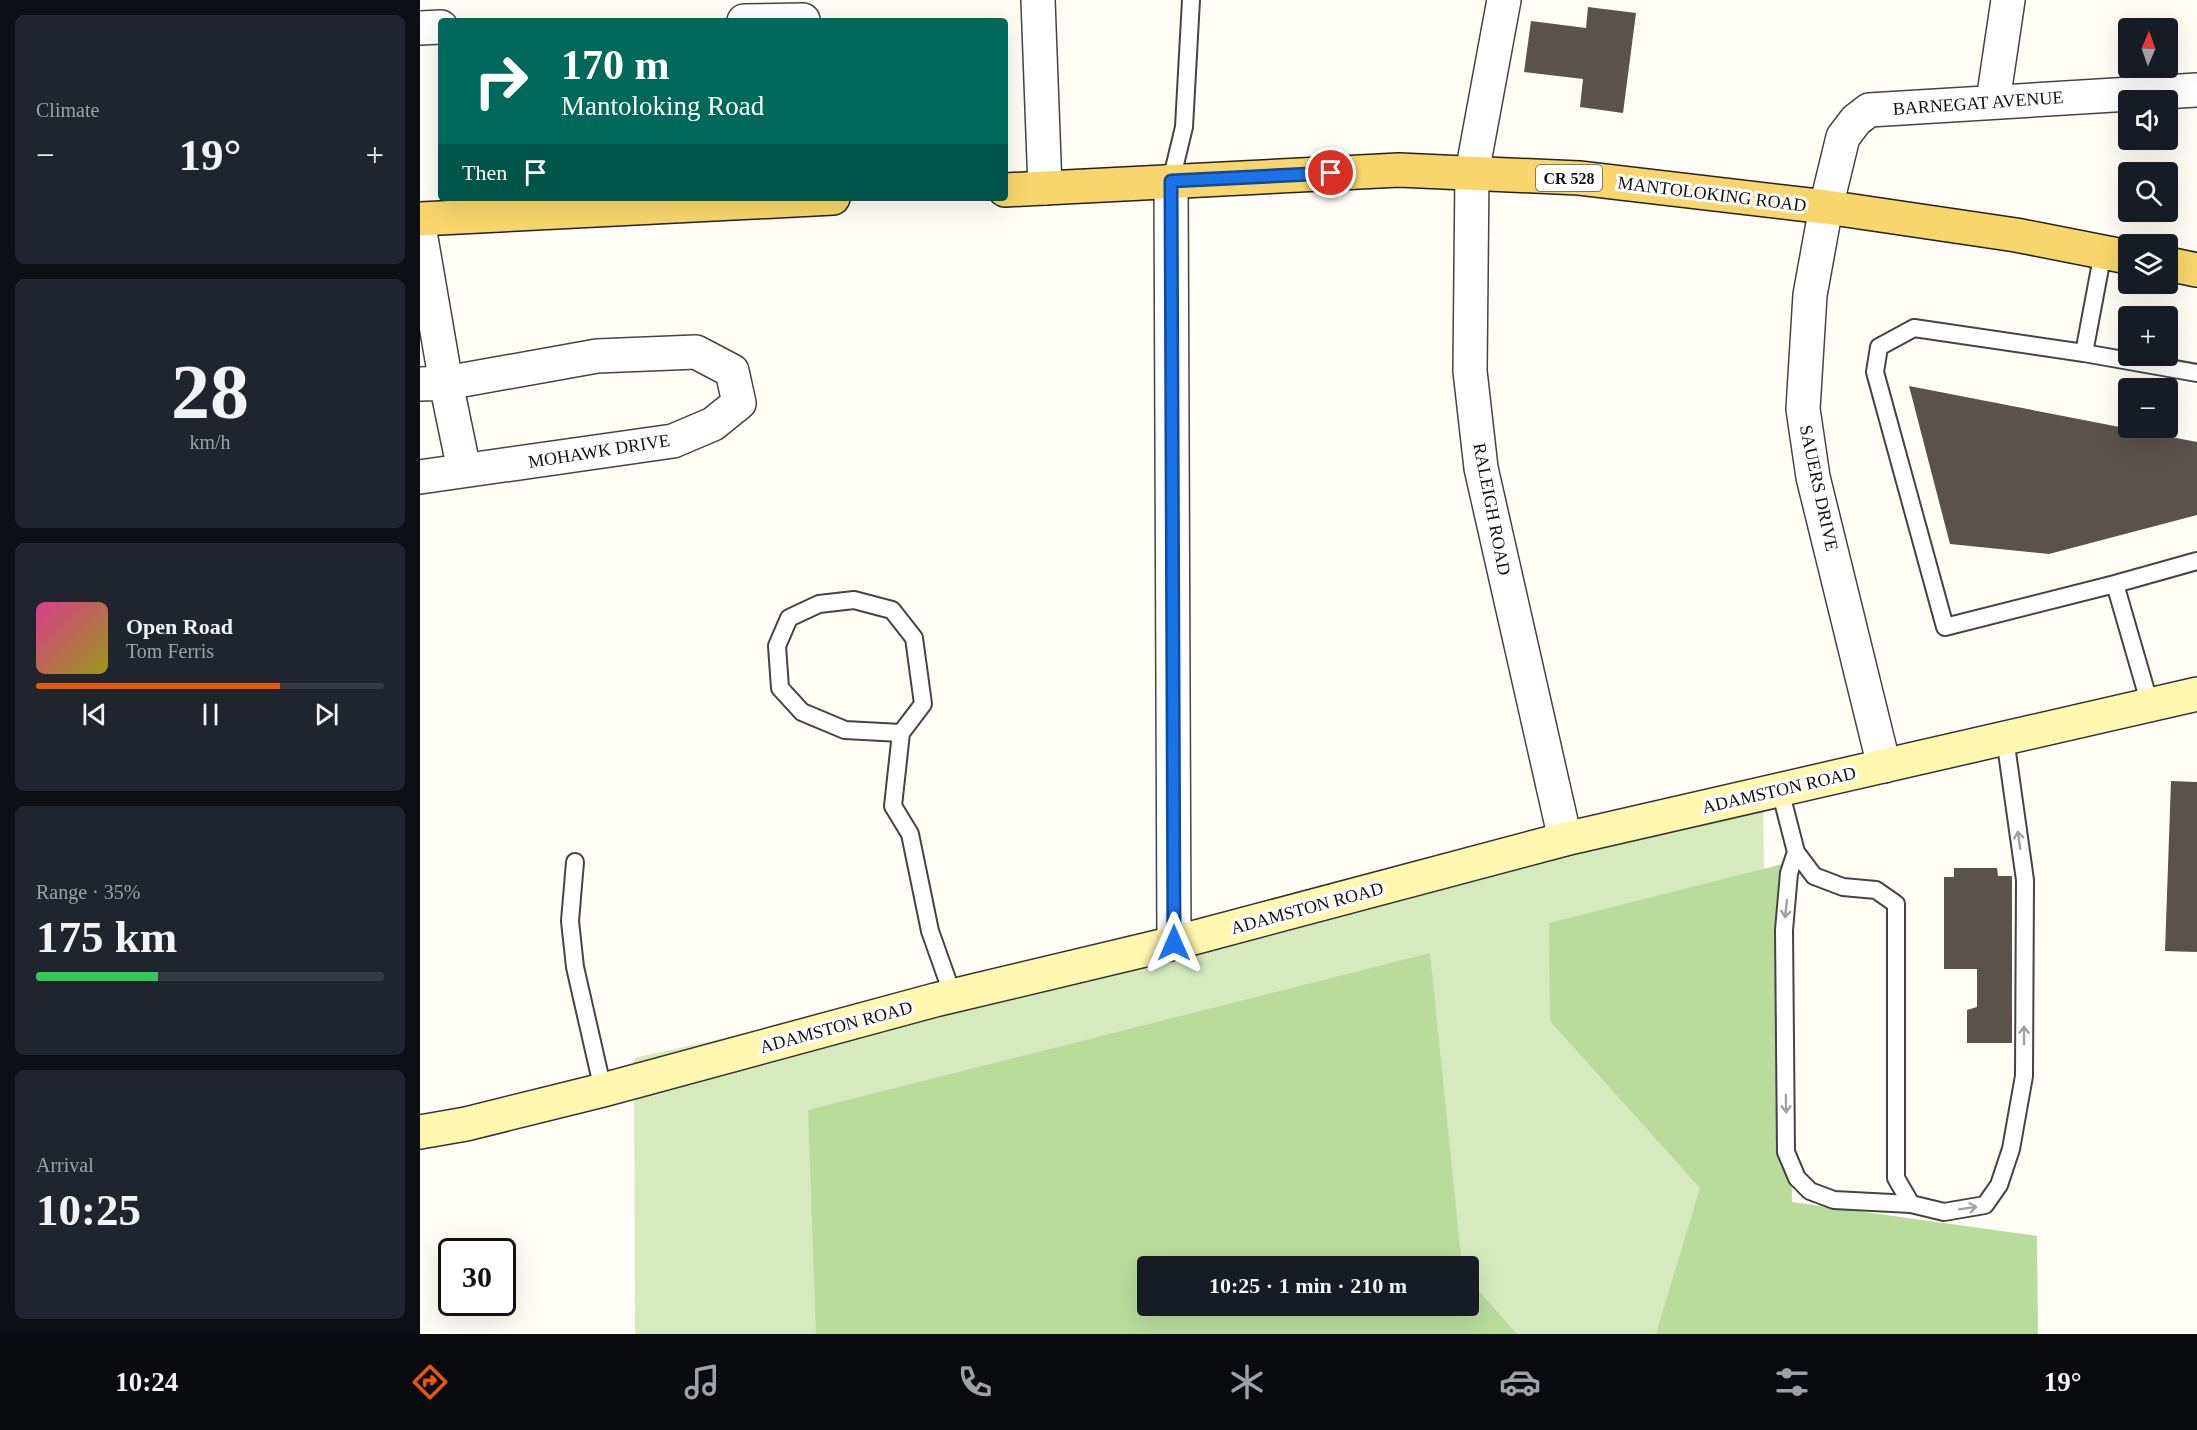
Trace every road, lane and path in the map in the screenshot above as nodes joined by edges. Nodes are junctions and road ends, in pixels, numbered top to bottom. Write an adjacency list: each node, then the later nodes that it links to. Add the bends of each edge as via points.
1 (1038, 0): 11 (street)
2 (1191, 0): 10 (lane, via 1184,127)
3 (1504, 0): 9 (street, RALEIGH ROAD)
4 (2008, 0): 8 (street)
5 (438, 27): 6 (street)
6 (420, 28)
7 (2197, 90): 8 (street, BARNEGAT AVENUE)
8 (1993, 101): 14 (street, BARNEGAT AVENUE, via 1869,110 1843,137)
9 (1472, 173): 10 (main road, MANTOLOKING ROAD / CR 528, via 1399,170); 14 (main road, MANTOLOKING ROAD / CR 528, via 1579,178); 33 (street, RALEIGH ROAD, via 1470,370 1481,468)
10 (1171, 181): 11 (main road, MANTOLOKING ROAD / CR 528); 36 (street)
11 (1045, 188): 12 (main road, MANTOLOKING ROAD / CR 528)
12 (1008, 190)
13 (773, 201): 15 (main road)
14 (1826, 207): 17 (main road, MANTOLOKING ROAD / CR 528); 31 (street, SAUERS DRIVE, via 1810,295 1803,409 1813,477)
15 (420, 219)
16 (420, 231): 22 (street)
17 (2116, 255): 20 (lane)
18 (2178, 266): 19 (main road)
19 (2197, 270)
20 (2084, 353): 21 (lane); 26 (lane, via 1914,328 1879,347 1875,372 1945,627)
21 (2197, 373)
22 (433, 383): 23 (street); 23 (street, MOHAWK DRIVE, via 597,356 696,352 732,372 739,403 713,424 673,441)
23 (464, 470): 24 (street, MOHAWK DRIVE)
24 (420, 477)
25 (2197, 561): 26 (lane)
26 (2115, 584): 28 (lane)
27 (2197, 694): 28 (street, ADAMSTON ROAD)
28 (2150, 705): 30 (street, ADAMSTON ROAD)
29 (901, 733): 29 (lane, via 923,704 914,638 892,610 854,600 819,604 789,618 777,646 780,688 802,712 845,730); 37 (lane, via 893,806 910,834 930,931)
30 (2005, 738): 31 (street, ADAMSTON ROAD); 40 (lane, one-way to 30, via 1944,1212 1985,1205 1999,1185 2011,1149 2024,1076 2025,880)
31 (1884, 766): 32 (street, ADAMSTON ROAD)
32 (1780, 790): 33 (street, ADAMSTON ROAD); 34 (lane)
33 (1565, 839): 36 (street, ADAMSTON ROAD)
34 (1796, 852): 40 (lane, via 1814,876 1843,887 1876,890 1896,904 1896,1178); 40 (lane, one-way to 40, via 1789,873 1784,930 1786,1152 1797,1178 1810,1191 1834,1200)
35 (575, 862): 38 (lane, via 570,921 575,967)
36 (1174, 943): 37 (street, ADAMSTON ROAD)
37 (952, 996): 38 (street, ADAMSTON ROAD)
38 (603, 1090): 39 (street, ADAMSTON ROAD)
39 (420, 1132)
40 (1911, 1204)

